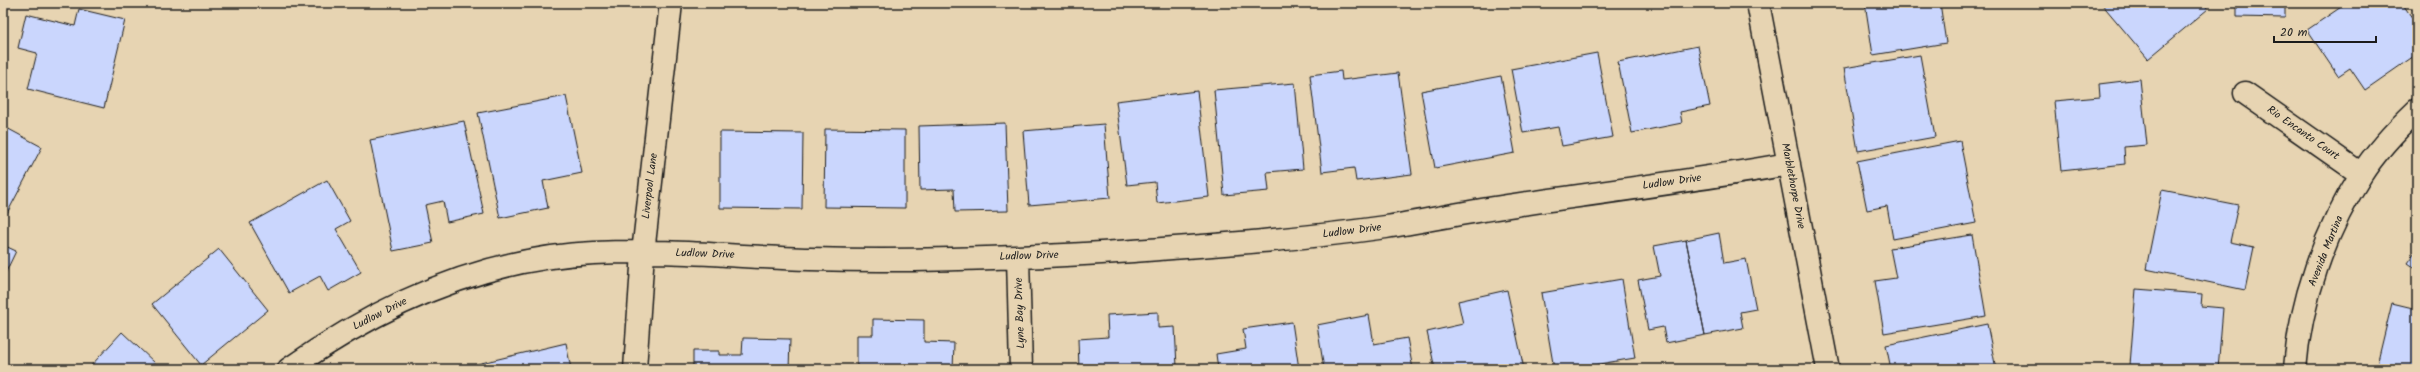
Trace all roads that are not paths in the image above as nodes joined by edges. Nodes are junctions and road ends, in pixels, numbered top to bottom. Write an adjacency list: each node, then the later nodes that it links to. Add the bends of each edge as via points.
1 (671, 3): 7 (street, Liverpool Lane)
2 (1758, 3): 5 (street, Marblethorpe Drive)
3 (2245, 93): 6 (street, Rio Encanto Court)
4 (2417, 110): 6 (street, Avenida Martina)
5 (1789, 164): 8 (street, Ludlow Drive, via 1384,227 1256,242); 12 (street, Marblethorpe Drive)
6 (2361, 174): 13 (street, Avenida Martina, via 2333,228 2311,285 2296,348)
7 (643, 253): 8 (street, Ludlow Drive, via 810,259); 9 (street, Ludlow Drive, via 594,253 538,258 459,279 393,306 355,325); 10 (street, Liverpool Lane)
8 (1018, 258): 11 (street, Lyne Bay Drive)
9 (289, 369)
10 (635, 369)
11 (1021, 369)
12 (1828, 369)
13 (2295, 369)

